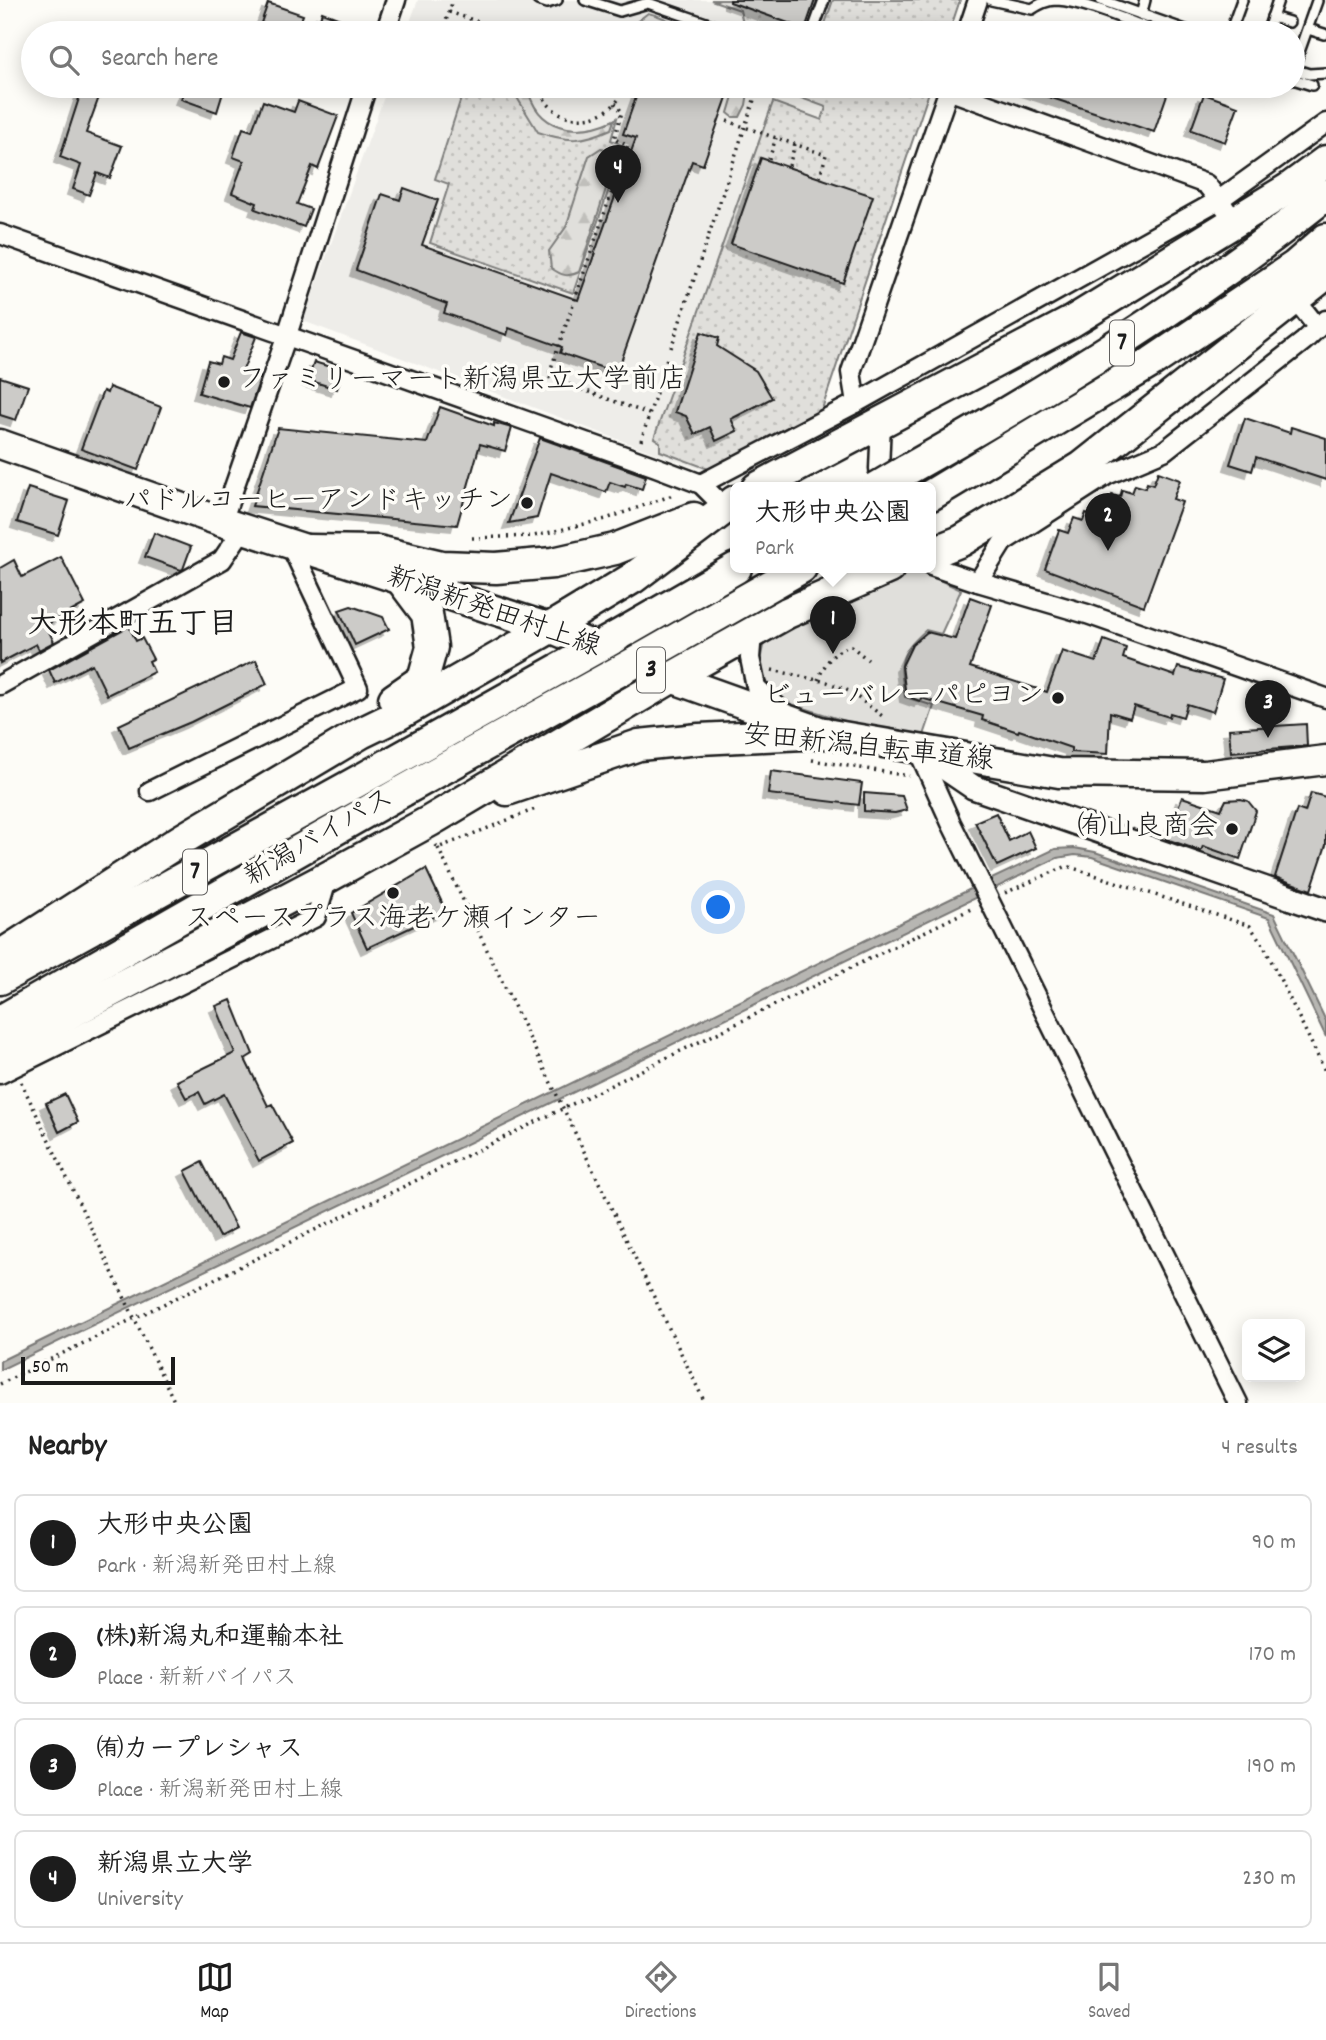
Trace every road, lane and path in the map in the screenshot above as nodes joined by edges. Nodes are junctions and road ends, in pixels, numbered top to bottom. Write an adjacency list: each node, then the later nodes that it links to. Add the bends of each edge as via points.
1 (396, 0): 19 (street)
2 (453, 0): 15 (path)
3 (538, 0): 4 (lane)
4 (557, 0)
5 (585, 0): 22 (lane, via 620,11 648,3)
6 (824, 0): 23 (lane)
7 (978, 0): 24 (street)
8 (990, 0): 17 (lane, via 1032,9 1056,0)
9 (1101, 0): 14 (lane)
10 (1145, 0): 16 (lane)
11 (1242, 0): 27 (lane)
12 (1278, 0): 18 (lane)
13 (1317, 1): 30 (lane)
14 (1117, 3): 16 (lane); 17 (lane)
15 (449, 12): 20 (path); 21 (path)
16 (1141, 15): 26 (lane)
17 (1113, 17): 25 (lane)
18 (1272, 17): 28 (lane); 29 (lane)
19 (389, 21)
20 (446, 21)
21 (476, 21)
22 (700, 21)
23 (816, 21)
24 (971, 21)
25 (1125, 21)
26 (1159, 21)
27 (1234, 21)
28 (1271, 21)
29 (1286, 21)
30 (1308, 29): 31 (lane); 32 (lane)
31 (1324, 34)
32 (1305, 37)
33 (1305, 73): 34 (lane)
34 (1326, 73)
35 (1305, 83): 36 (lane)
36 (1312, 85)
37 (363, 98): 61 (street)
38 (545, 98): 43 (path, via 562,115 575,119 603,114)
39 (619, 98): 43 (path)
40 (754, 98): 46 (path)
41 (946, 98): 64 (street, via 851,372)
42 (976, 98): 54 (street, via 1206,184)
43 (615, 103): 65 (path, via 622,111 614,139 628,145 548,377)
44 (727, 121): 46 (path)
45 (1326, 123): 54 (street)
46 (744, 127): 47 (path); 62 (path)
47 (776, 138): 48 (path); 49 (path)
48 (795, 144): 51 (path); 52 (path, via 827,155)
49 (769, 159)
50 (1326, 162): 66 (highway, via 1070,322)
51 (789, 166)
52 (820, 177)
53 (1326, 195): 69 (highway, 7, via 1265,245 1160,318)
54 (1219, 200): 55 (street); 64 (street)
55 (1230, 215)
56 (0, 234): 61 (street)
57 (1326, 239): 72 (highway, 7, via 1295,266 1152,362)
58 (1326, 274): 76 (highway, via 1082,467)
59 (1303, 309): 60 (street)
60 (1322, 324): 83 (street, via 1164,451 1107,475 1003,542)
61 (287, 335): 68 (street); 74 (street)
62 (671, 348)
63 (667, 358): 65 (path)
64 (856, 403): 71 (street)
65 (649, 414): 68 (path)
66 (881, 422): 69 (street, via 879,469); 70 (highway)
67 (0, 444): 74 (main road, 新潟新発田村上線 / 3)
68 (635, 460): 71 (street)
69 (898, 480)
70 (768, 482)
71 (701, 484): 73 (street); 75 (path, via 606,519 534,536)
72 (936, 492)
73 (730, 504): 77 (highway, via 615,549 553,563 442,566 378,551); 84 (highway, via 633,578)
74 (232, 525): 77 (main road, 新潟新発田村上線 / 3); 90 (street, via 222,560)
75 (472, 538)
76 (938, 544)
77 (299, 547): 82 (main road, 新潟新発田村上線 / 3); 98 (street, via 358,688)
78 (936, 568): 83 (street)
79 (730, 571): 106 (highway, 新潟バイパス / 7, bridge)
80 (792, 573): 107 (highway, 新潟バイパス / 7, bridge)
81 (878, 573): 85 (highway)
82 (403, 582): 84 (main road, 新潟新発田村上線 / 3); 100 (highway, via 427,614 432,648 423,679)
83 (978, 582): 91 (street, via 1087,614)
84 (550, 628): 88 (main road, 新潟新発田村上線 / 3); 100 (highway)
85 (752, 633): 87 (street); 88 (highway)
86 (868, 660): 89 (path, via 851,646 841,649)
87 (753, 673): 89 (path, via 774,669); 93 (street, via 756,687)
88 (671, 678): 93 (main road, 新潟新発田村上線 / 3); 101 (highway)
89 (818, 680): 92 (path, via 849,691)
90 (0, 685)
91 (1326, 698)
92 (886, 719)
93 (793, 722): 94 (main road, 新潟新発田村上線 / 3)
94 (825, 733): 97 (main road, 新潟新発田村上線 / 3); 101 (highway, via 639,746)
95 (807, 760): 97 (path, 安田新潟自転車道線)
96 (1326, 760): 97 (main road, 新潟新発田村上線 / 3, via 1205,775)
97 (914, 763): 103 (street); 104 (street)
98 (150, 791)
99 (550, 803): 102 (path)
100 (222, 815): 105 (highway)
101 (436, 828): 102 (path); 108 (highway, via 328,877)
102 (438, 848): 110 (path)
103 (985, 891): 109 (path, via 1067,866 1250,926); 110 (path); 115 (street)
104 (1326, 910)
105 (0, 956)
106 (0, 979)
107 (0, 1021)
108 (5, 1064): 111 (path)
109 (1326, 1073)
110 (561, 1106): 111 (path); 114 (path)
111 (135, 1320): 112 (path); 113 (path)
112 (0, 1384)
113 (175, 1403)
114 (705, 1403)
115 (1238, 1403)

